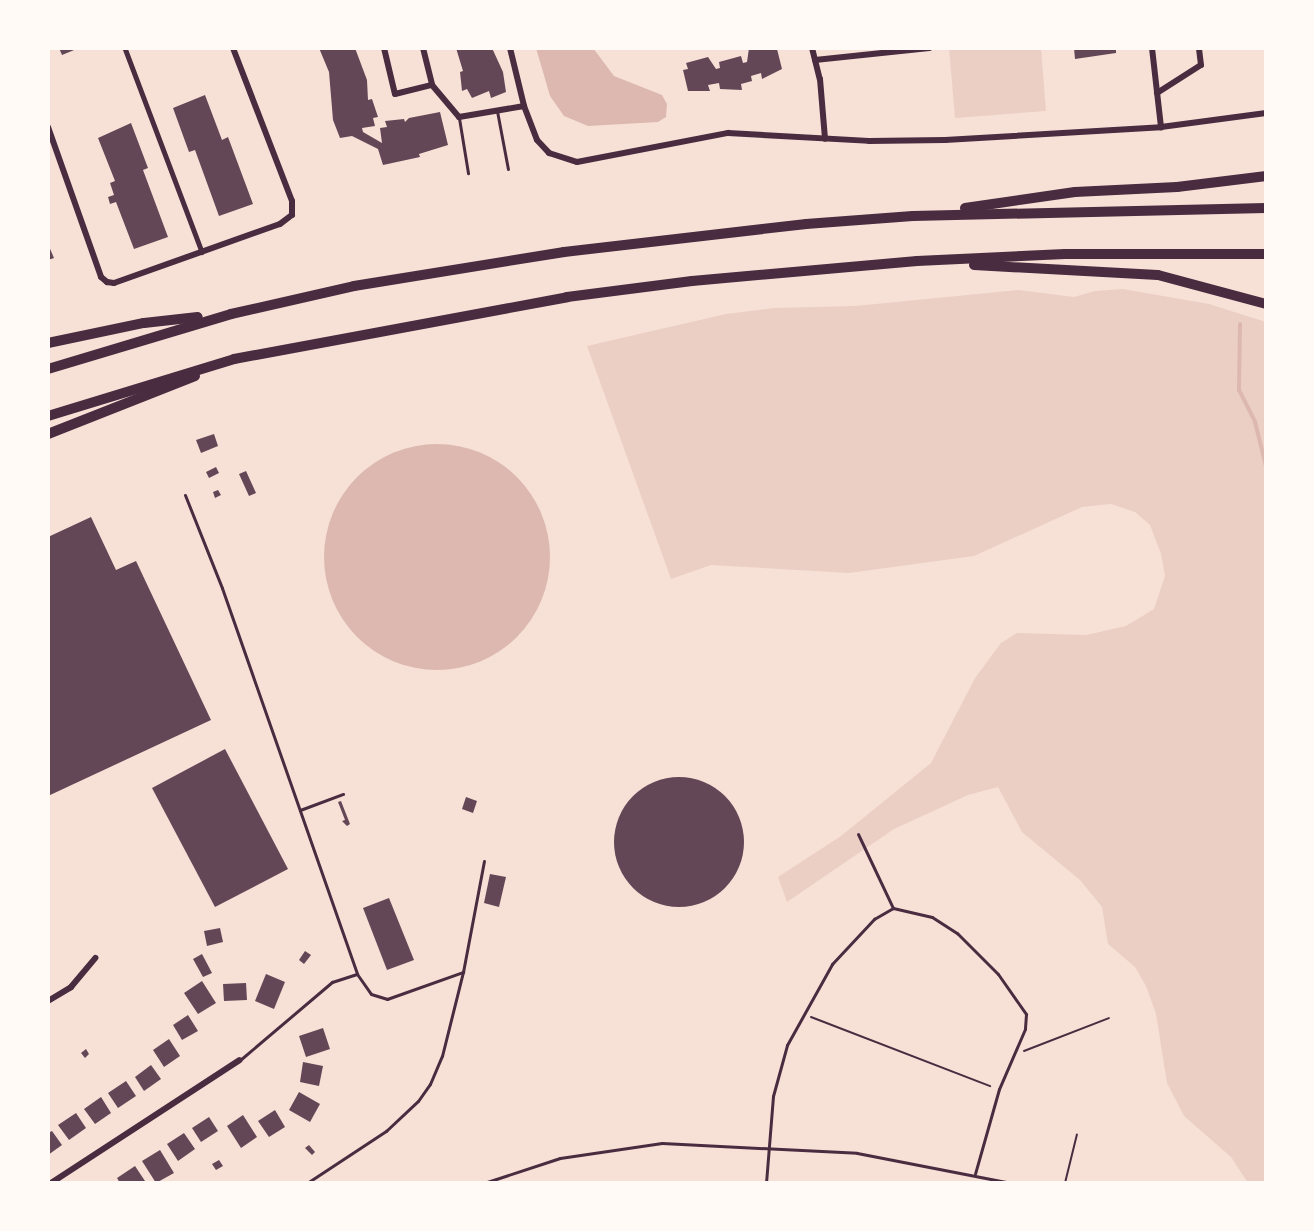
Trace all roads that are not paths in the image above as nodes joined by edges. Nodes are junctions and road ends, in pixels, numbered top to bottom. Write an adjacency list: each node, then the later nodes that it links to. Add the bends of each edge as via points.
1 (125, 48): 25 (street)
2 (233, 48): 25 (street, via 293,208 280,224)
3 (384, 48): 11 (street, via 395,94)
4 (423, 48): 11 (street)
5 (510, 48): 13 (street)
6 (812, 48): 10 (street)
7 (929, 48): 10 (street)
8 (1152, 48): 12 (street)
9 (1199, 48): 12 (street, via 1201,65)
10 (815, 60): 19 (street)
11 (432, 85): 16 (street)
12 (1157, 93): 18 (street)
13 (524, 106): 14 (street); 19 (street, via 544,148 558,158 577,162 728,134)
14 (497, 111): 16 (street); 20 (lane)
15 (1266, 113): 18 (street)
16 (459, 117): 21 (lane)
17 (48, 127): 25 (street, via 101,277 114,283)
18 (1161, 128): 19 (street, via 945,140)
19 (825, 139)
20 (508, 169)
21 (468, 173)
22 (1266, 176): 24 (highway, via 1177,187 1075,192)
23 (1266, 208): 24 (highway)
24 (913, 216): 29 (highway, via 806,224 564,252 354,286)
25 (202, 252)
26 (1266, 254): 27 (highway, via 1065,254)
27 (917, 261): 28 (highway, via 1158,275); 31 (highway, via 692,281 567,297)
28 (1266, 304)
29 (231, 314): 30 (highway, via 144,323); 32 (highway)
30 (48, 343)
31 (234, 359): 33 (highway); 34 (highway)
32 (48, 369)
33 (48, 416)
34 (48, 434)
35 (185, 495): 37 (lane)
36 (343, 794): 37 (lane)
37 (300, 810): 43 (lane)
38 (858, 834): 40 (lane)
39 (484, 861): 42 (lane)
40 (893, 908): 46 (lane, via 850,941 803,1013 777,1076); 47 (lane, via 917,912 945,924 970,944 1016,995 1026,1021 999,1089)
41 (95, 958): 44 (street, via 71,987)
42 (463, 972): 43 (lane, via 387,999 371,994); 49 (lane, via 437,1071 418,1101 386,1131)
43 (357, 974): 45 (lane, via 318,992)
44 (48, 1001)
45 (240, 1060): 48 (street)
46 (770, 1146): 47 (lane, via 858,1153); 50 (lane, via 662,1143 608,1148 560,1158); 51 (lane)
47 (975, 1174): 52 (lane)
48 (51, 1183)
49 (308, 1183)
50 (484, 1183)
51 (766, 1183)
52 (1011, 1183)

